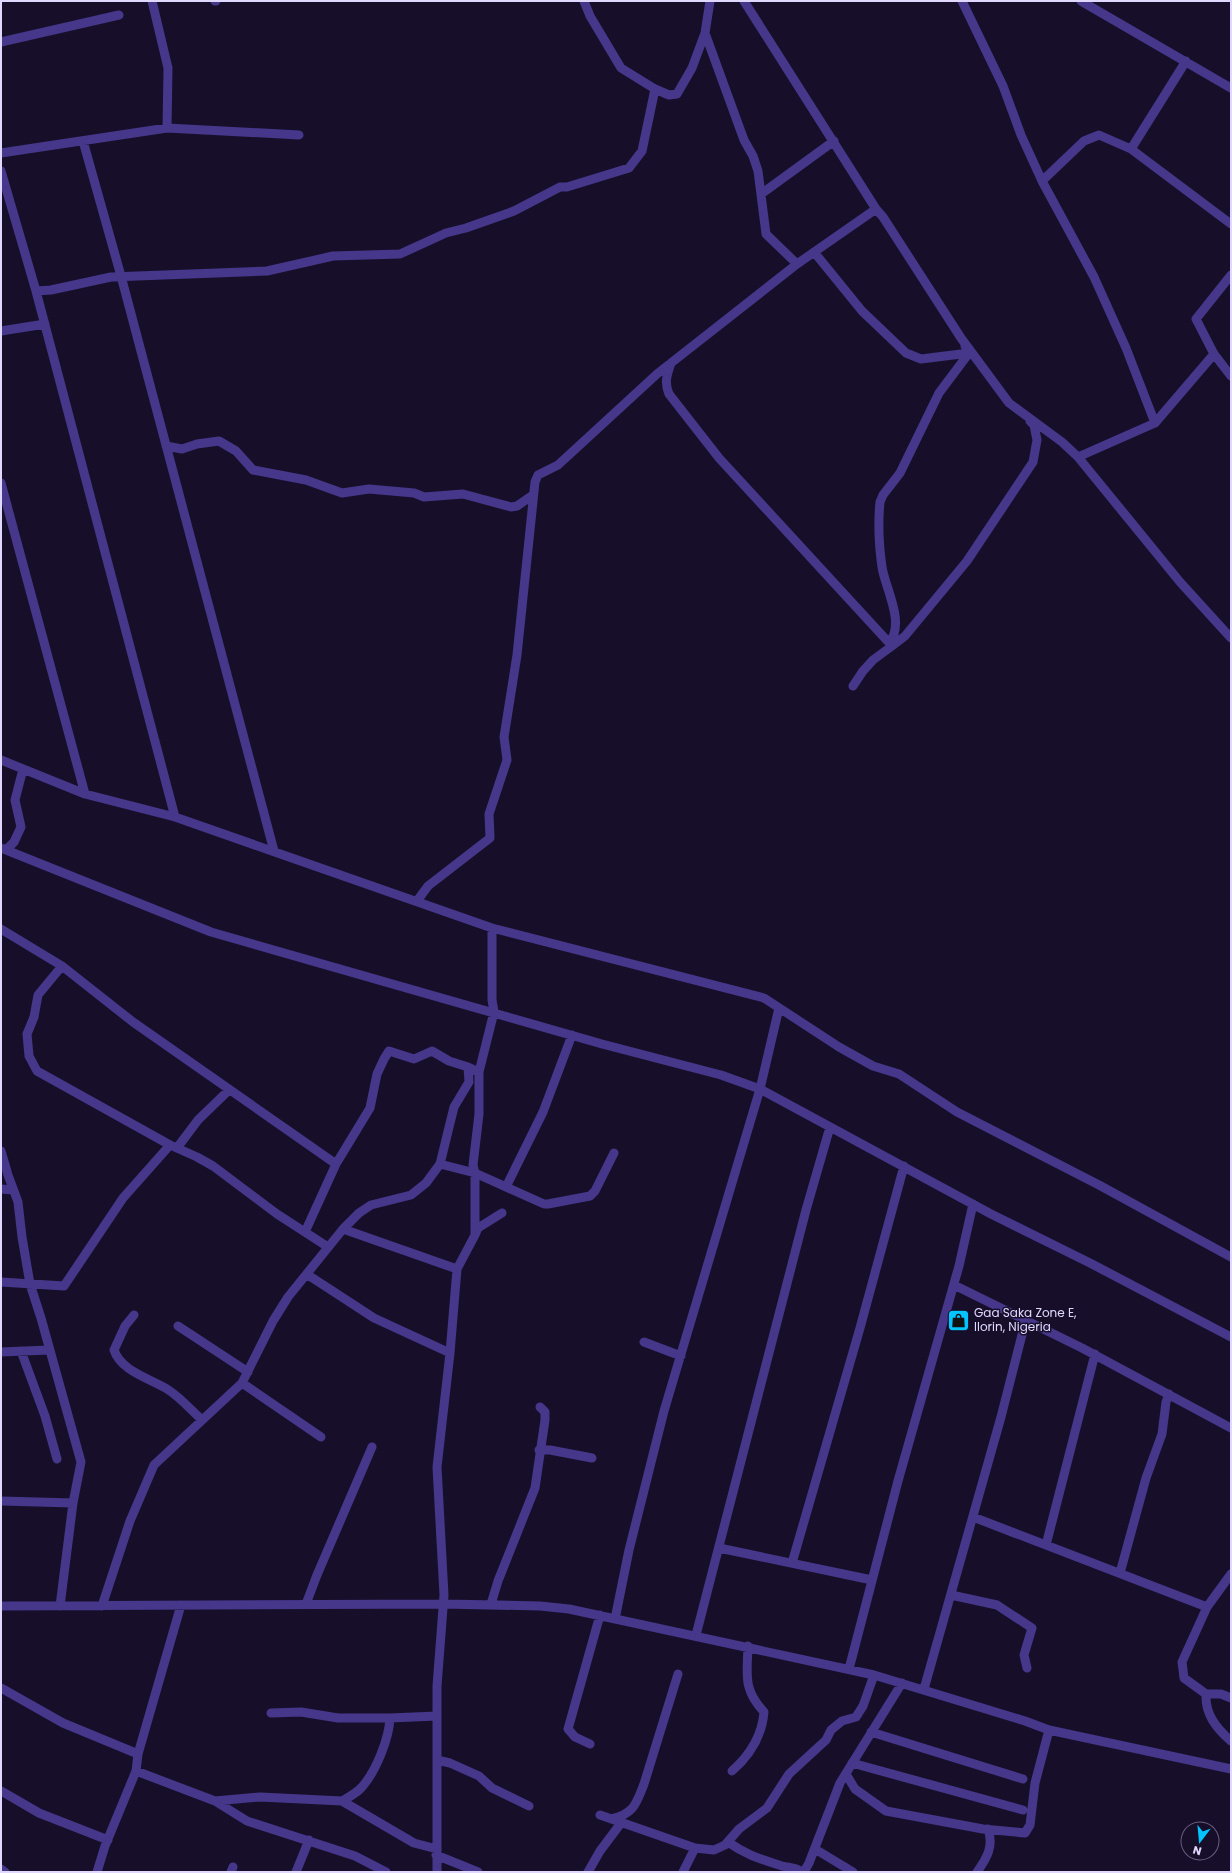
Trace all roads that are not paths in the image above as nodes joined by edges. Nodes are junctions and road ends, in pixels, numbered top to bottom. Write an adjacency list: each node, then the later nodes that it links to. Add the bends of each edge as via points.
1 (152, 1): 13 (street, via 168,68)
2 (584, 1): 11 (street, via 621,68)
3 (710, 1): 8 (street)
4 (744, 1): 16 (street)
5 (962, 1): 20 (street, via 1003,86)
6 (1081, 1): 10 (street)
7 (119, 15): 9 (street)
8 (705, 33): 11 (street, via 692,68 677,94 669,95); 21 (street, via 744,140 753,156)
9 (1, 42)
10 (1186, 61): 12 (street); 17 (street)
11 (655, 88): 27 (street, via 642,151 629,168 560,187 514,211 446,233 400,254 333,256 267,271)
12 (1231, 88)
13 (166, 128): 14 (street); 15 (street)
14 (299, 135)
15 (83, 141): 18 (street); 27 (street)
16 (834, 141): 21 (street); 22 (street)
17 (1131, 149): 20 (street, via 1099,135 1084,141); 23 (street)
18 (1, 153)
19 (1, 172): 28 (street)
20 (1042, 181): 37 (street, via 1094,277 1126,348)
21 (761, 194): 25 (street, via 766,234)
22 (876, 209): 24 (street); 31 (street)
23 (1231, 224)
24 (814, 252): 25 (street); 32 (street, via 862,311 906,353 921,359)
25 (797, 264): 34 (street)
26 (1231, 275): 33 (street, via 1196,319)
27 (121, 276): 28 (street); 38 (street)
28 (36, 291): 29 (street)
29 (45, 324): 30 (street); 48 (street)
30 (1, 331)
31 (961, 338): 32 (street); 36 (street)
32 (969, 353): 43 (street, via 939,393 900,473 880,502 882,568 895,620 895,634)
33 (1214, 354): 35 (street); 37 (street)
34 (670, 363): 41 (street, via 558,465 538,475); 43 (street, via 665,380 669,394 719,458)
35 (1231, 376)
36 (1009, 403): 39 (street); 43 (street, via 1034,425 1037,440 1033,462 967,561 905,636)
37 (1155, 423): 39 (street)
38 (166, 446): 41 (street, via 182,449 219,441 236,451 253,470 306,480 342,493 369,489 414,493 424,497 463,494 511,508); 50 (street)
39 (1078, 457): 42 (street, via 1180,582)
40 (1, 483): 47 (street)
41 (533, 495): 51 (street, via 517,655 504,738 507,760 489,814 490,838 428,886)
42 (1231, 638)
43 (891, 644): 44 (street, via 863,671)
44 (853, 686)
45 (1, 760): 46 (street)
46 (23, 769): 47 (street); 49 (street, via 15,800 21,827 14,842)
47 (85, 794): 48 (street)
48 (175, 817): 50 (street)
49 (3, 849): 56 (street, via 211,932)
50 (274, 851): 51 (street)
51 (417, 901): 52 (street)
52 (492, 928): 55 (street, via 764,998); 56 (street)
53 (1, 929): 54 (street)
54 (62, 966): 61 (street, via 133,1022); 63 (street, via 38,995 34,1017 27,1034 34,1067 42,1074)
55 (779, 1008): 60 (street); 79 (street, via 873,1066 899,1074 957,1112)
56 (494, 1012): 57 (street); 59 (street)
57 (572, 1035): 60 (street, via 722,1075); 70 (street, via 543,1112)
58 (468, 1067): 59 (street); 66 (street, via 449,1061 432,1051 414,1059 390,1051 377,1074 370,1108); 67 (street, via 469,1082 454,1107)
59 (479, 1072): 69 (street, via 479,1114 473,1165)
60 (760, 1089): 62 (street); 95 (street)
61 (228, 1090): 63 (street); 66 (street)
62 (830, 1127): 68 (street); 111 (street, via 806,1210)
63 (174, 1147): 76 (street, via 213,1166); 83 (street, via 123,1198 64,1286)
64 (1, 1151): 72 (street)
65 (614, 1153): 70 (street, via 595,1191 585,1198 544,1204)
66 (336, 1164): 76 (street)
67 (440, 1164): 69 (street); 75 (street, via 417,1191 411,1195 371,1205)
68 (904, 1166): 73 (street); 112 (street)
69 (475, 1173): 70 (street); 77 (street)
70 (506, 1187)
71 (1, 1189): 72 (street)
72 (13, 1190): 83 (street, via 18,1202)
73 (973, 1204): 84 (street); 88 (street)
74 (502, 1213): 77 (street, via 478,1228)
75 (343, 1229): 78 (street); 80 (street)
76 (305, 1232): 78 (street)
77 (475, 1235): 80 (street)
78 (328, 1247): 81 (street)
79 (1231, 1257)
80 (457, 1269): 93 (street)
81 (308, 1275): 93 (street, via 374,1318); 96 (street, via 288,1297 273,1321)
82 (1, 1282): 83 (street)
83 (30, 1284): 90 (street)
84 (954, 1285): 86 (street); 115 (street)
85 (134, 1315): 100 (street, via 125,1326 114,1350 116,1357 145,1379 168,1390)
86 (1026, 1319): 94 (street); 109 (street)
87 (178, 1326): 96 (street)
88 (1231, 1338)
89 (644, 1342): 95 (street)
90 (49, 1350): 91 (street); 108 (street, via 81,1462)
91 (21, 1351): 92 (street); 106 (street, via 45,1416)
92 (1, 1352)
93 (450, 1353): 118 (street, via 437,1467)
94 (1095, 1354): 98 (street); 110 (street)
95 (680, 1356): 126 (street, via 645,1484)
96 (248, 1372): 97 (street)
97 (242, 1383): 100 (street); 102 (street)
98 (1169, 1394): 101 (street); 113 (street, via 1162,1434 1146,1478)
99 (540, 1407): 104 (street, via 545,1412 545,1420)
100 (202, 1420): 123 (street, via 154,1465 130,1521)
101 (1231, 1428)
102 (321, 1437)
103 (372, 1447): 117 (street)
104 (539, 1450): 105 (street); 119 (street, via 535,1488)
105 (592, 1458)
106 (57, 1459)
107 (1, 1501): 108 (street)
108 (73, 1504): 122 (street)
109 (973, 1517): 110 (street); 116 (street)
110 (1046, 1545): 113 (street)
111 (719, 1548): 112 (street); 127 (street)
112 (792, 1563): 115 (street)
113 (1120, 1573): 124 (street)
114 (1231, 1574): 124 (street)
115 (872, 1580): 130 (street)
116 (951, 1595): 129 (street, via 997,1606 1032,1628 1024,1655); 135 (street)
117 (306, 1604): 118 (street); 120 (street)
118 (444, 1604): 119 (street); 139 (street)
119 (491, 1604): 125 (street, via 540,1606)
120 (181, 1605): 123 (street); 145 (street)
121 (1, 1606): 122 (street)
122 (60, 1606): 123 (street)
123 (102, 1606)
124 (1207, 1607): 136 (street, via 1182,1662 1184,1678)
125 (600, 1616): 126 (street); 144 (street, via 568,1729 575,1737)
126 (616, 1619): 127 (street)
127 (696, 1635): 128 (street)
128 (748, 1646): 130 (street); 150 (street, via 746,1674 749,1692 764,1712 763,1720 752,1749)
129 (1027, 1668)
130 (849, 1669): 132 (street)
131 (678, 1674): 159 (street, via 638,1798 624,1816)
132 (874, 1674): 133 (street); 164 (street, via 863,1706 856,1717 842,1721 831,1730 826,1740 789,1774 768,1808 739,1829)
133 (902, 1683): 135 (street); 142 (street)
134 (1, 1688): 145 (street, via 63,1723)
135 (924, 1689): 141 (street)
136 (1206, 1694): 137 (street, via 1221,1694); 143 (street, via 1210,1716)
137 (1231, 1698)
138 (271, 1713): 140 (street, via 301,1712 338,1718)
139 (437, 1716): 140 (street); 146 (street)
140 (390, 1718): 155 (street, via 390,1729 370,1775 356,1793)
141 (1049, 1730): 148 (street); 161 (street, via 1035,1783 1030,1825 1025,1833)
142 (871, 1732): 147 (street); 152 (street)
143 (1231, 1741)
144 (590, 1744)
145 (138, 1754): 149 (street)
146 (437, 1760): 156 (street, via 479,1776 492,1788); 167 (street)
147 (852, 1763): 151 (street); 157 (street)
148 (1231, 1769)
149 (136, 1771): 154 (street); 162 (street)
150 (732, 1771)
151 (846, 1774): 161 (street, via 855,1789 886,1811); 166 (street, via 840,1783)
152 (1023, 1779)
153 (1, 1791): 162 (street, via 40,1812)
154 (215, 1801): 155 (street, via 260,1797); 163 (street, via 247,1821)
155 (342, 1801): 167 (street, via 414,1843)
156 (529, 1806)
157 (1023, 1810)
158 (600, 1815): 159 (street)
159 (611, 1819): 160 (street)
160 (621, 1823): 165 (street); 175 (street)
161 (988, 1829): 179 (street, via 991,1844)
162 (108, 1840): 170 (street)
163 (309, 1840): 171 (street); 172 (street, via 355,1856)
164 (728, 1842): 165 (street, via 714,1850); 177 (street, via 754,1858)
165 (695, 1848): 176 (street)
166 (815, 1849): 177 (street); 178 (street)
167 (436, 1852): 173 (street); 174 (street)
168 (1, 1869): 169 (street)
169 (5, 1872)
170 (97, 1872)
171 (296, 1872)
172 (386, 1872)
173 (437, 1872)
174 (478, 1872)
175 (588, 1872)
176 (683, 1872)
177 (803, 1872)
178 (853, 1872)
179 (977, 1872)

